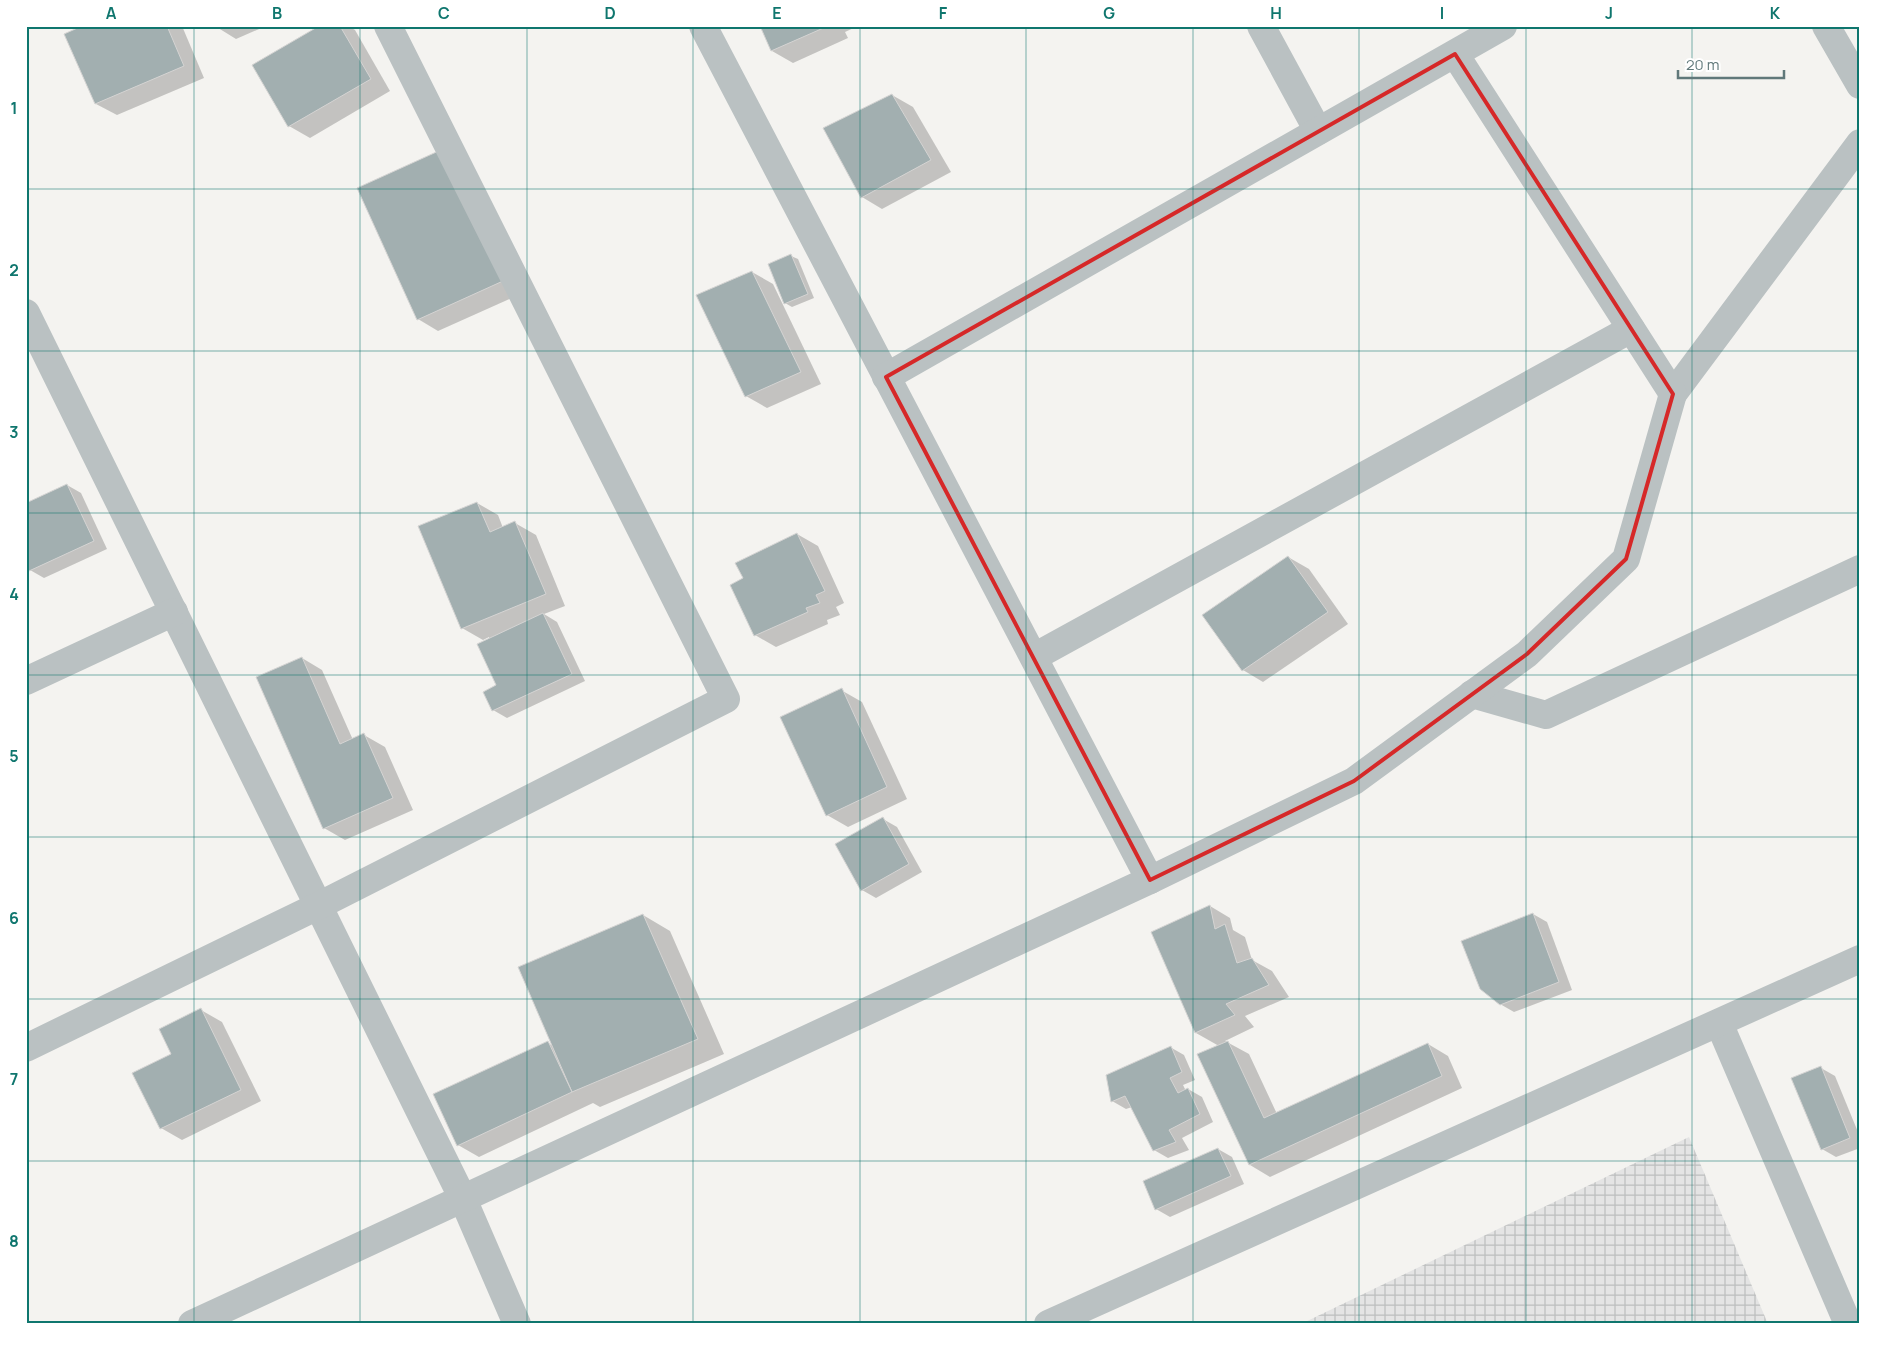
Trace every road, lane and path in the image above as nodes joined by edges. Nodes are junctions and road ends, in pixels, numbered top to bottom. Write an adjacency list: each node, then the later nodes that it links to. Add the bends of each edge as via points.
1 (388, 26): 20 (street, via 726,699)
2 (703, 26): 12 (street)
3 (1261, 26): 8 (street)
4 (1503, 26): 6 (street)
5 (1826, 26): 7 (street)
6 (1455, 54): 8 (street); 11 (street)
7 (1860, 85)
8 (1318, 131): 12 (street)
9 (1860, 143): 13 (street)
10 (28, 321): 15 (street)
11 (1631, 329): 13 (street); 16 (street)
12 (886, 377): 16 (street)
13 (1673, 394): 18 (street, via 1626,559 1527,654)
14 (1860, 569): 18 (street, via 1546,715)
15 (174, 612): 17 (street); 20 (street)
16 (1034, 657): 19 (street)
17 (26, 682)
18 (1472, 694): 19 (street, via 1354,781)
19 (1150, 880): 24 (street)
20 (318, 906): 23 (street); 24 (street)
21 (1860, 959): 22 (street)
22 (1718, 1023): 27 (street); 28 (street)
23 (26, 1048)
24 (463, 1199): 25 (street); 26 (street)
25 (192, 1324)
26 (517, 1324)
27 (1048, 1324)
28 (1848, 1324)

